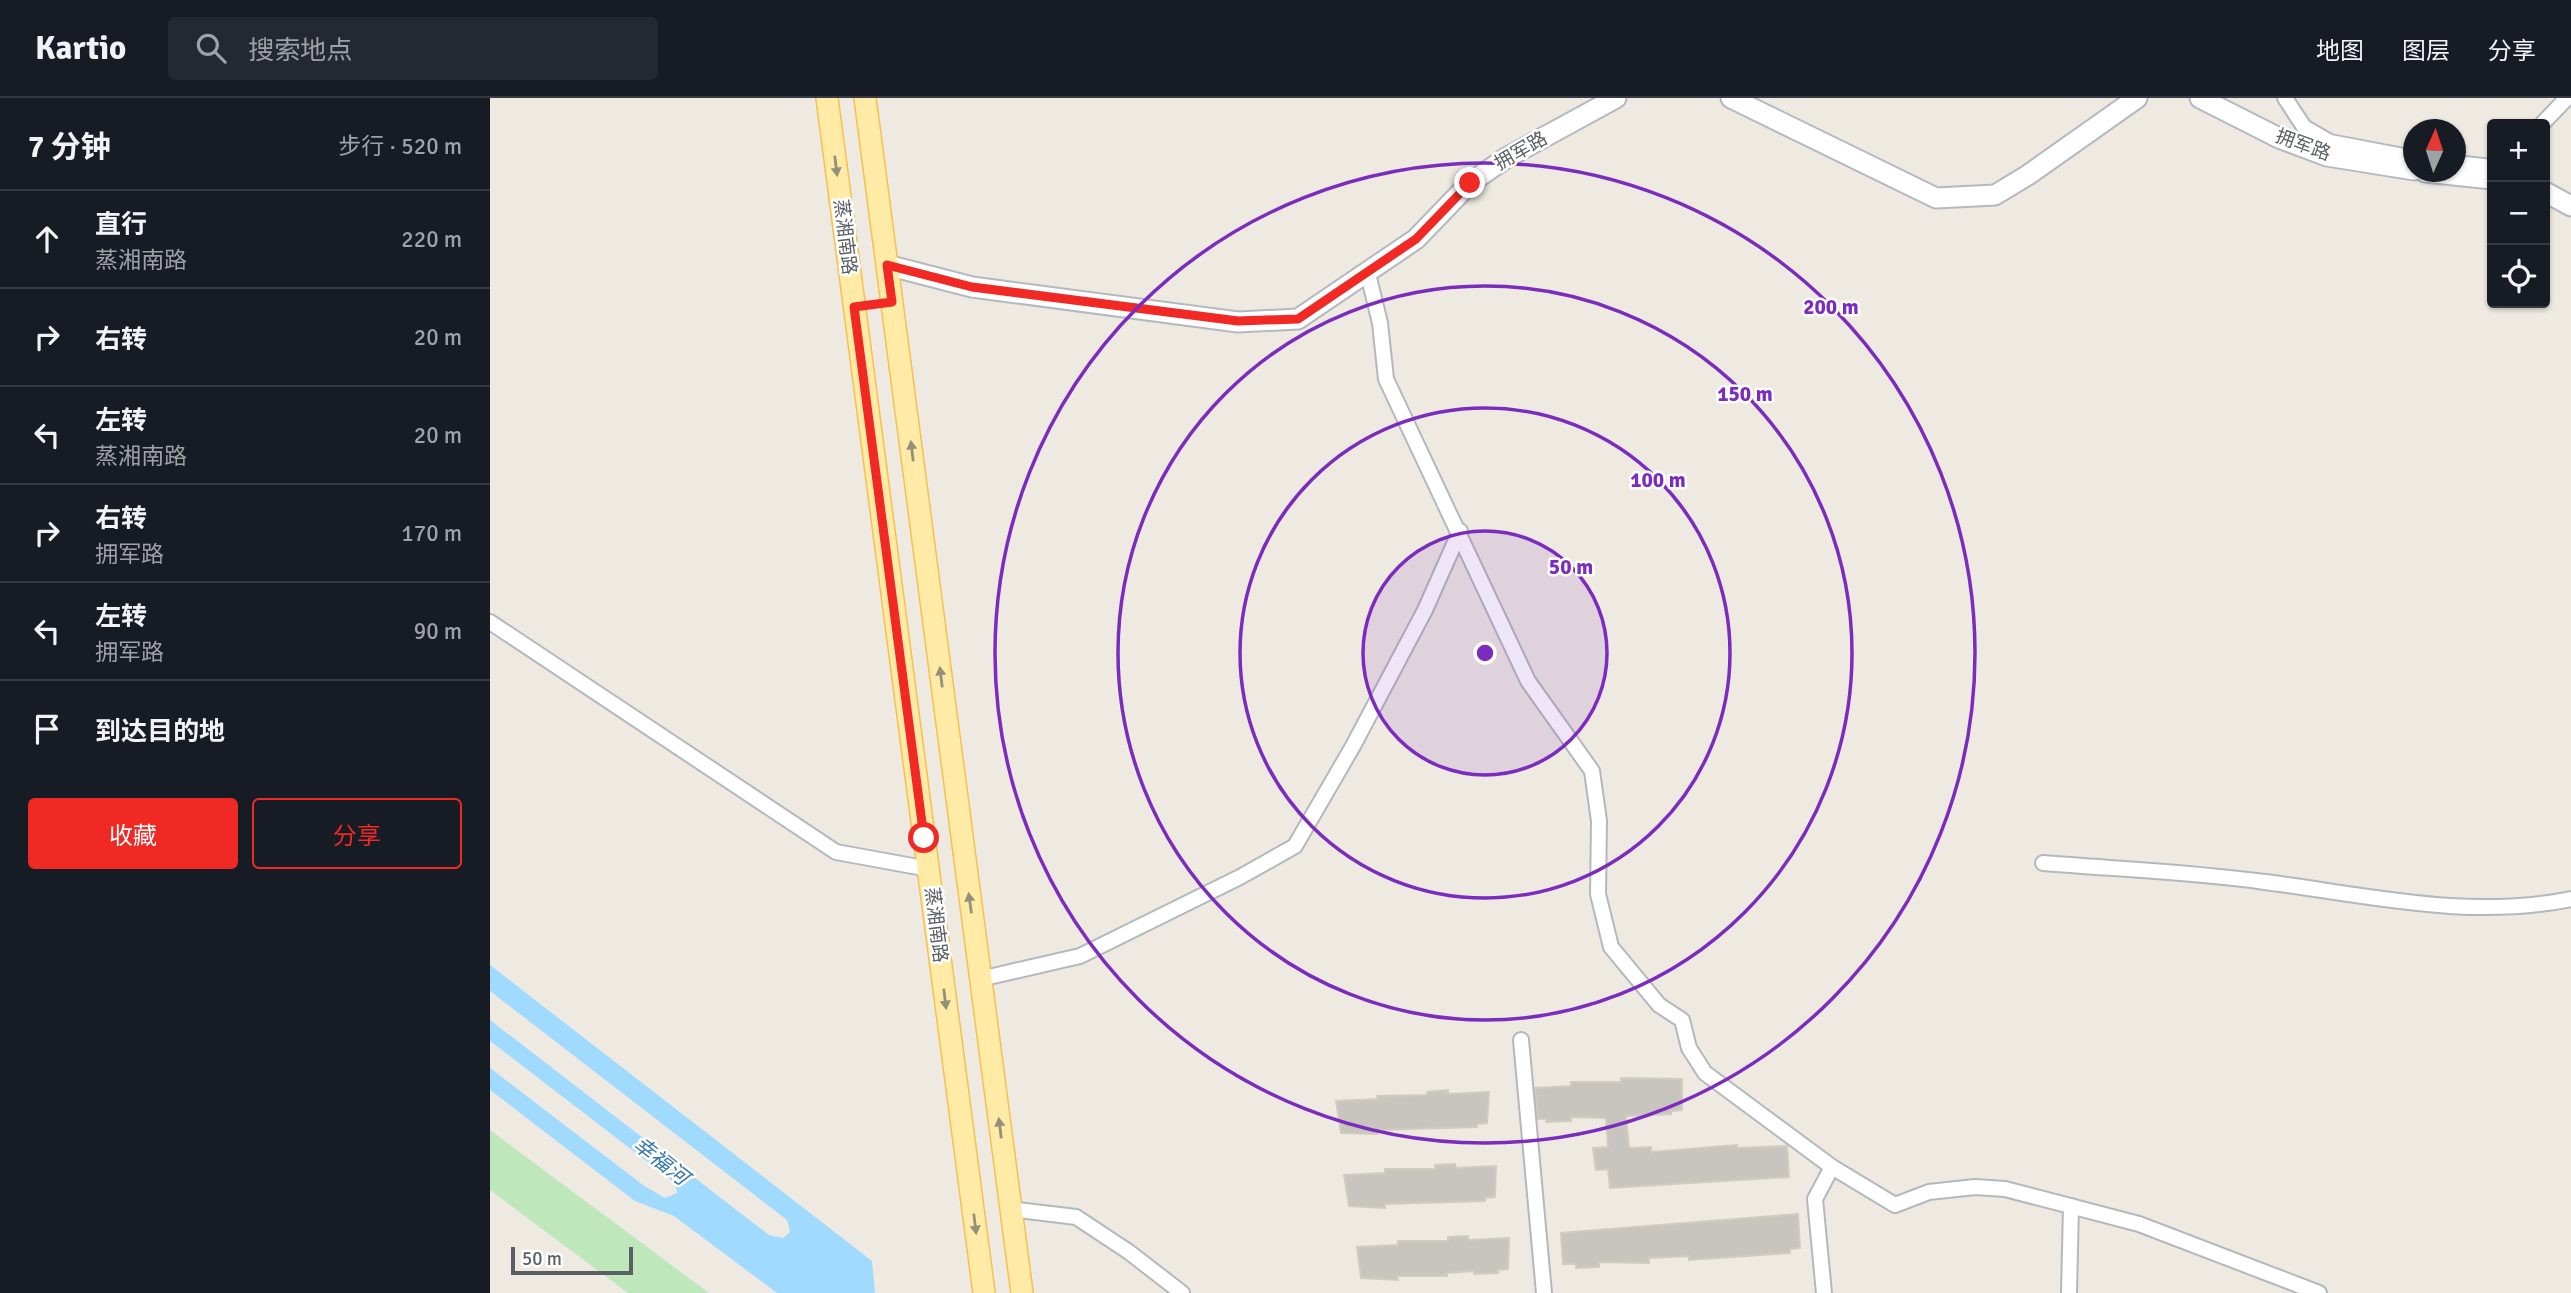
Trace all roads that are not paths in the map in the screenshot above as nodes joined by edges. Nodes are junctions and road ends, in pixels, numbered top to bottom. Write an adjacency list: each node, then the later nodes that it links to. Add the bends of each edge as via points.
1 (827, 98): 21 (main road, 蒸湘南路, one-way to 21)
2 (865, 98): 18 (main road, 蒸湘南路)
3 (1616, 98): 19 (street, 拥军路, via 1470,183 1416,239)
4 (1731, 98): 5 (street, via 1936,198 1995,195)
5 (2137, 98)
6 (2286, 98): 10 (street, via 2304,127 2330,142)
7 (2567, 98): 9 (street)
8 (2209, 100): 13 (street, 拥军路, via 2279,138 2328,156)
9 (2547, 119)
10 (2403, 156)
11 (2466, 164): 12 (street)
12 (2487, 166)
13 (2403, 168)
14 (2466, 176): 15 (street)
15 (2487, 178)
16 (2550, 195): 17 (street)
17 (2571, 206)
18 (887, 265): 19 (street, 拥军路, via 972,287 1238,321 1298,319); 20 (main road, 蒸湘南路)
19 (1368, 274): 22 (street, via 1386,380)
20 (892, 302): 21 (main road); 27 (main road, 蒸湘南路, one-way to 20)
21 (854, 307): 25 (main road, 蒸湘南路)
22 (1460, 531): 27 (street, via 1425,610 1295,846 1080,956); 29 (street, via 1528,681 1592,771 1600,821 1598,894 1611,947 1659,1004 1682,1020 1689,1048 1705,1073)
23 (490, 622): 25 (street, via 836,852)
24 (2043, 863): 26 (street, via 2261,881 2464,909 2530,907)
25 (929, 869): 32 (main road, 蒸湘南路, one-way to 32)
26 (2571, 899)
27 (980, 979): 31 (main road, 蒸湘南路, one-way to 27)
28 (1521, 1040): 35 (street)
29 (1832, 1167): 30 (street, via 1895,1205 1929,1192 1975,1187 2005,1189); 36 (street, via 1815,1199)
30 (2071, 1206): 37 (street); 38 (street, via 2139,1224)
31 (1010, 1209): 33 (main road, 蒸湘南路); 34 (street, via 1076,1217)
32 (984, 1293)
33 (1021, 1293)
34 (1182, 1293)
35 (1544, 1293)
36 (1824, 1293)
37 (2069, 1293)
38 (2319, 1293)

